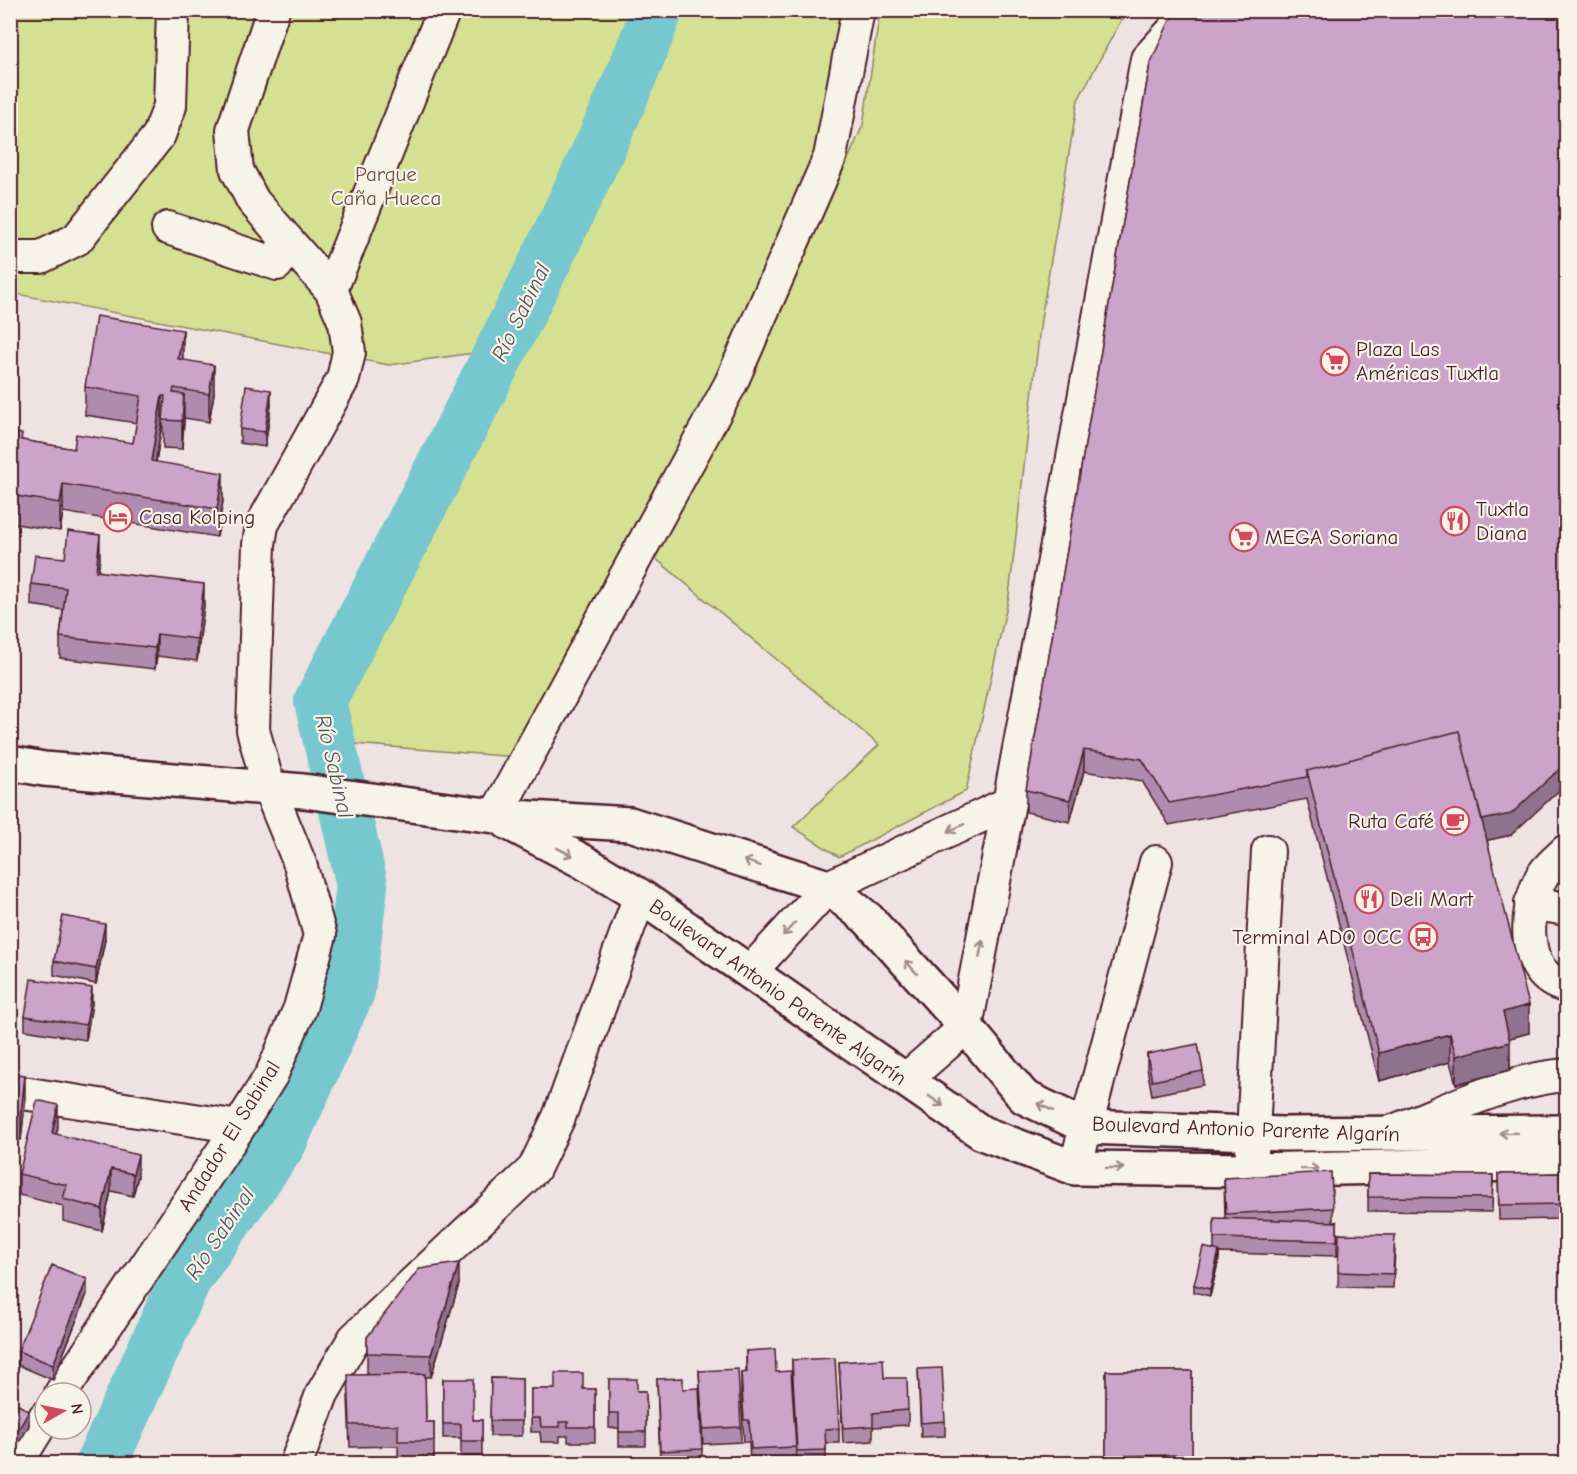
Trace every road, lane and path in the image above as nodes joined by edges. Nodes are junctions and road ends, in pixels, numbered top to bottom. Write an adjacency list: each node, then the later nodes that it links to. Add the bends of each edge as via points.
1 (173, 10): 8 (street, via 170,106 159,135 77,239 40,257)
2 (273, 10): 7 (street, Andador El Sabinal, via 233,130 237,170 253,201)
3 (444, 10): 9 (street)
4 (858, 10): 13 (street, via 830,157 731,383)
5 (1192, 10): 12 (street, via 1148,59)
6 (168, 228): 7 (street, via 277,264)
7 (286, 238): 9 (street, Andador El Sabinal)
8 (10, 257)
9 (331, 290): 11 (street, Andador El Sabinal, via 345,323 349,352 343,379 262,525 259,544 253,730)
10 (10, 763): 11 (main road, Boulevard Antonio Parente Algarín)
11 (269, 788): 13 (main road, Boulevard Antonio Parente Algarín); 27 (street, Andador El Sabinal, via 300,864 320,935 300,1008 272,1074)
12 (1010, 803): 17 (street, one-way to 17); 23 (street, one-way to 12)
13 (488, 815): 17 (main road, Boulevard Antonio Parente Algarín, one-way to 13, via 630,824); 18 (main road, Boulevard Antonio Parente Algarín, one-way to 18, via 582,861)
14 (1268, 851): 30 (street)
15 (1566, 851): 19 (street, via 1542,875)
16 (1156, 861): 28 (street)
17 (828, 887): 21 (street, one-way to 21); 23 (main road, Boulevard Antonio Parente Algarín, one-way to 17, via 868,919)
18 (640, 896): 21 (main road, Boulevard Antonio Parente Algarín); 38 (street, via 559,1117 534,1169 354,1339 322,1394)
19 (1531, 903): 20 (street); 22 (street, via 1529,941 1539,969)
20 (1566, 909)
21 (750, 972): 25 (main road, Boulevard Antonio Parente Algarín)
22 (1566, 986)
23 (966, 1027): 25 (street); 28 (main road, Boulevard Antonio Parente Algarín, one-way to 23, via 1024,1097)
24 (1566, 1075): 31 (street, via 1540,1077 1506,1087)
25 (905, 1080): 33 (main road, Boulevard Antonio Parente Algarín, one-way to 33, via 982,1133)
26 (10, 1091): 27 (street)
27 (239, 1127): 35 (street, Andador El Sabinal)
28 (1087, 1127): 30 (main road, Boulevard Antonio Parente Algarín); 33 (street)
29 (1566, 1132): 31 (main road, Boulevard Antonio Parente Algarín, one-way to 31)
30 (1253, 1133): 31 (main road, Boulevard Antonio Parente Algarín); 34 (street)
31 (1389, 1133)
32 (1566, 1163): 34 (main road, Boulevard Antonio Parente Algarín, one-way to 32)
33 (1075, 1168): 34 (main road, Boulevard Antonio Parente Algarín, one-way to 34)
34 (1251, 1170)
35 (69, 1381)
36 (33, 1436): 37 (street)
37 (16, 1464)
38 (296, 1464)

